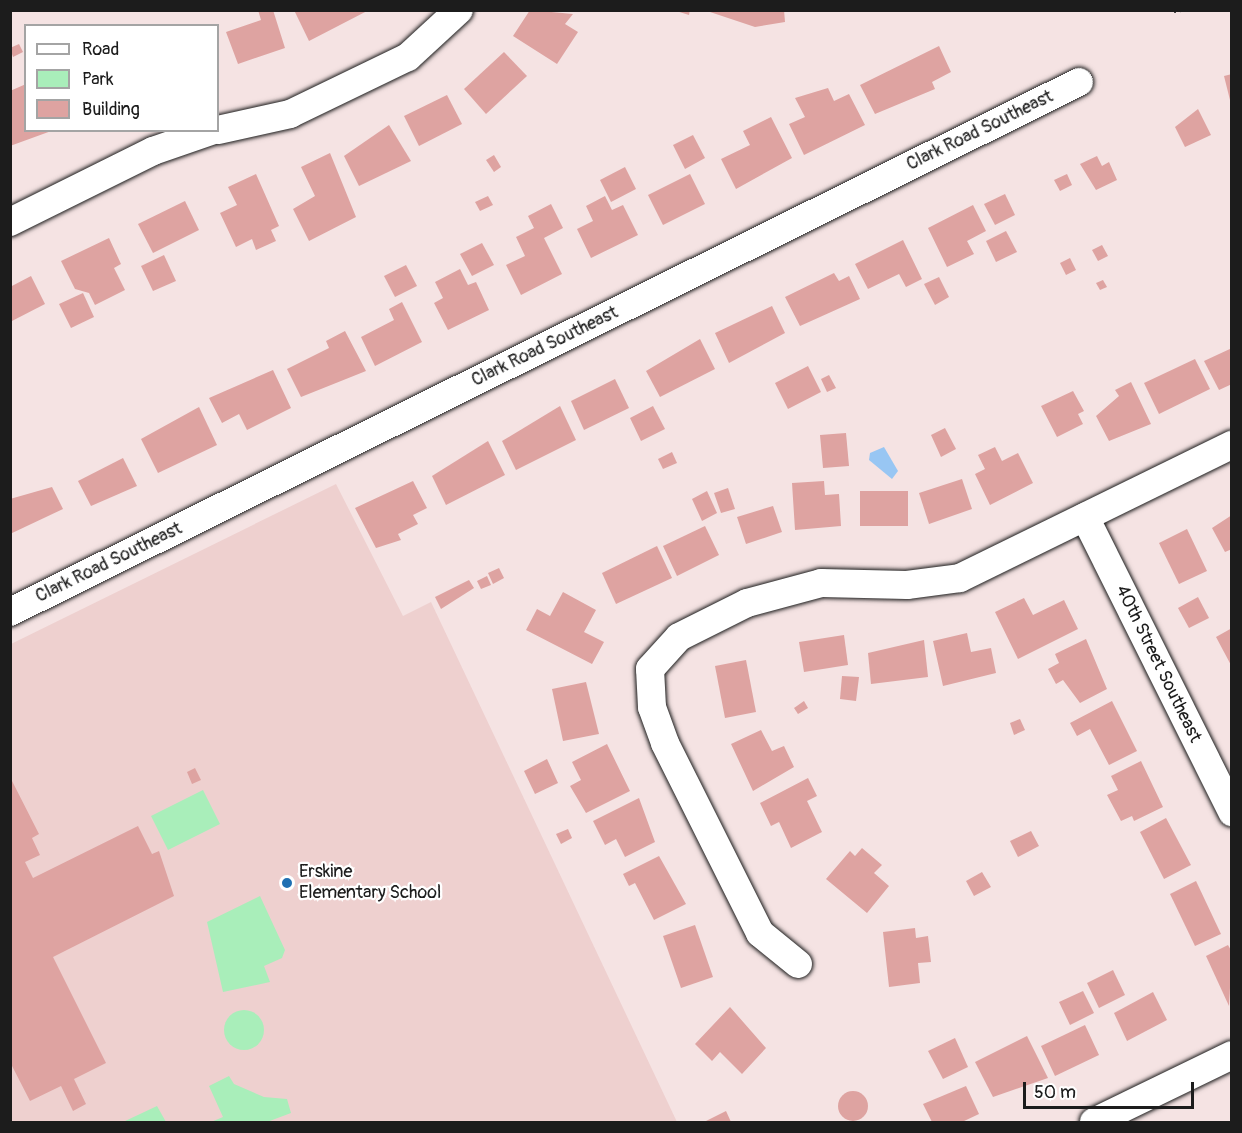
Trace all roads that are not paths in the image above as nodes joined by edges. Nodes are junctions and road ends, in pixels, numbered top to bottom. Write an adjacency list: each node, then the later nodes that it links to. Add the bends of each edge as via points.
1 (459, 10): 3 (street, via 408,57 290,114)
2 (1079, 82): 8 (street, Clark Road Southeast)
3 (219, 129)
4 (210, 132): 5 (street, via 153,151)
5 (10, 222)
6 (1232, 446): 7 (street)
7 (1085, 517): 9 (street, 40th Street Southeast); 10 (street, via 960,578 907,585 821,583 747,603 679,637 650,669 652,707 665,743 754,922)
8 (10, 612)
9 (1232, 812)
10 (798, 964)
11 (1232, 1054): 12 (street)
12 (1094, 1122)

